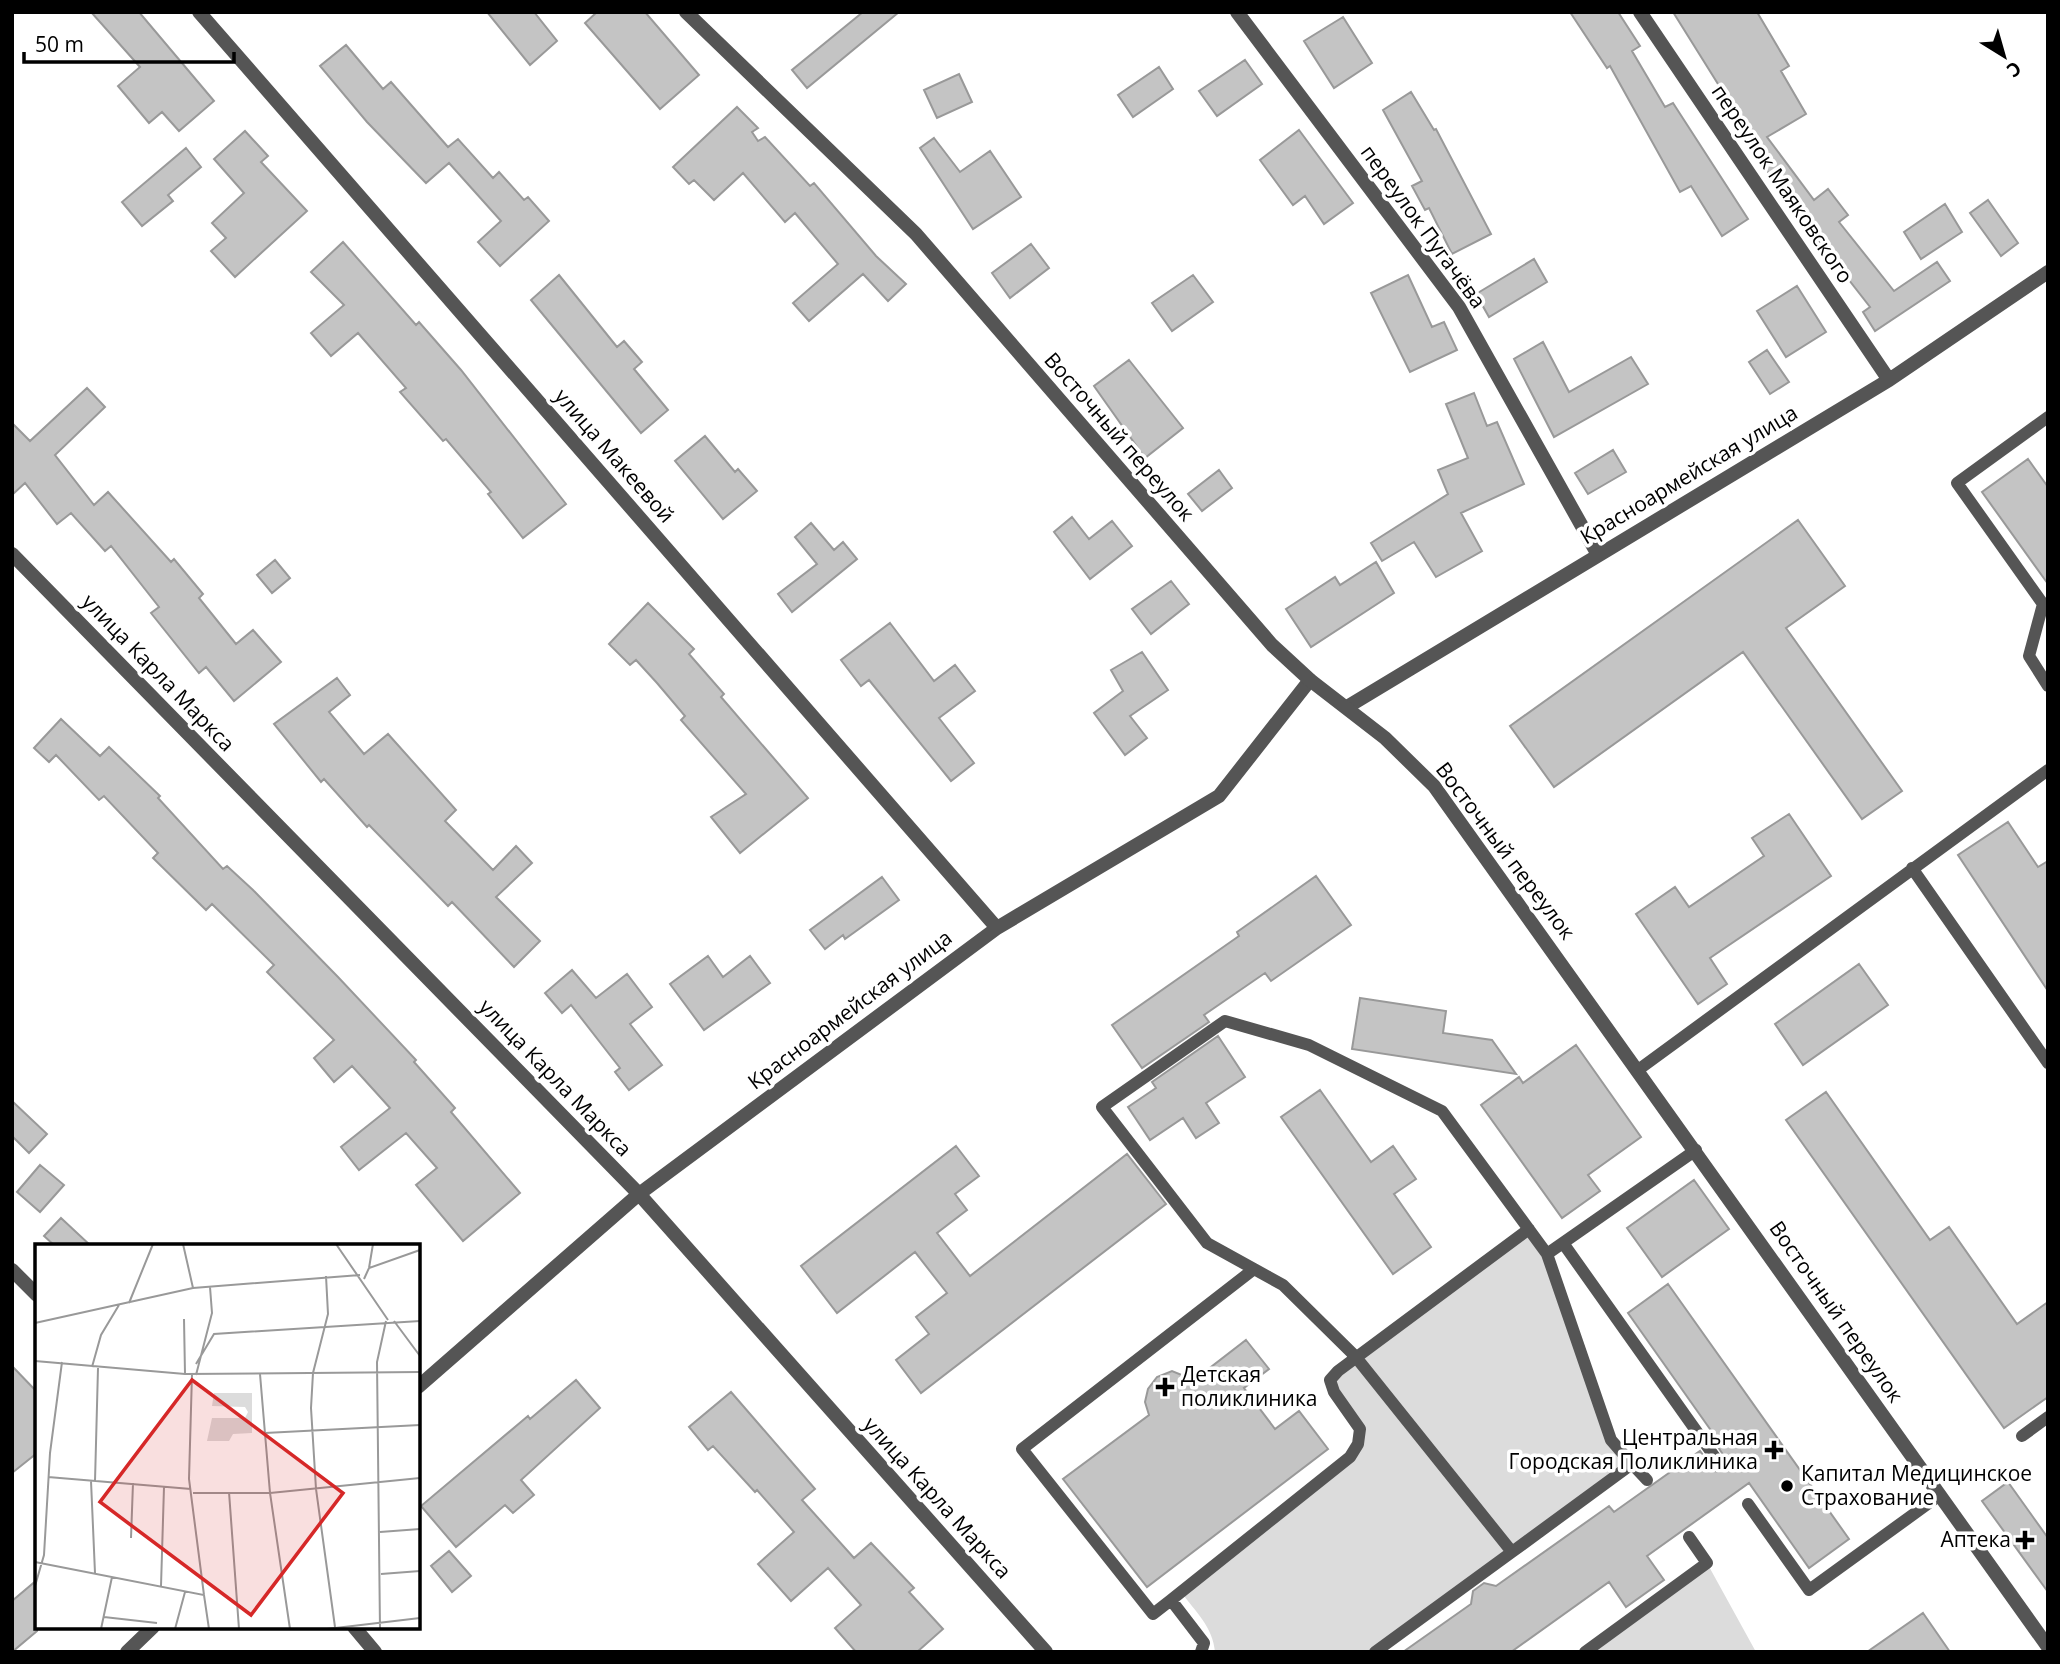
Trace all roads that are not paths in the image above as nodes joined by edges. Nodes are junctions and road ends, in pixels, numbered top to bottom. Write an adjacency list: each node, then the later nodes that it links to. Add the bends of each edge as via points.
1 (199, 12): 15 (street, улица Макеевой)
2 (686, 12): 10 (street, Восточный переулок, via 916,234 1256,627)
3 (1237, 12): 8 (street, переулок Пугачёва, via 1459,307)
4 (1640, 12): 6 (street, переулок Маяковского)
5 (2048, 272): 6 (street, Красноармейская улица)
6 (1889, 380): 8 (street, Красноармейская улица)
7 (2048, 416): 11 (lane, via 1957,483 2043,604 2029,656)
8 (1597, 553): 12 (street, Красноармейская улица)
9 (12, 554): 19 (street, улица Карла Маркса)
10 (1310, 680): 12 (street, Восточный переулок); 15 (street, Красноармейская улица, via 1219,796)
11 (2048, 686)
12 (1347, 707): 17 (street, Восточный переулок, via 1434,786)
13 (2048, 769): 14 (lane)
14 (1912, 868): 16 (lane); 17 (lane)
15 (997, 928): 19 (street, Красноармейская улица)
16 (2048, 1063)
17 (1638, 1070): 18 (street, Восточный переулок)
18 (1696, 1150): 21 (lane); 33 (street, Восточный переулок)
19 (639, 1194): 27 (street, Красноармейская улица); 43 (street, улица Карла Маркса)
20 (1529, 1229): 22 (lane); 23 (lane, via 1442,1111 1309,1045 1224,1021 1102,1107 1206,1243); 26 (lane)
21 (1563, 1243): 22 (lane); 30 (lane)
22 (1547, 1254): 31 (lane, via 1611,1440)
23 (1254, 1269): 26 (lane, via 1283,1285); 37 (lane, via 1022,1450 1153,1614)
24 (12, 1270): 25 (street)
25 (35, 1293)
26 (1355, 1356): 36 (lane); 37 (lane, via 1330,1380 1360,1429 1350,1457)
27 (420, 1385)
28 (2048, 1417): 29 (lane)
29 (2022, 1436)
30 (1719, 1463)
31 (1632, 1464): 32 (lane); 36 (lane)
32 (1647, 1480)
33 (1940, 1495): 34 (lane, via 1809,1590); 40 (street, Восточный переулок)
34 (1748, 1504)
35 (1689, 1537): 46 (lane, via 1707,1563)
36 (1512, 1552): 45 (lane)
37 (1171, 1600): 44 (lane, via 1204,1643)
38 (151, 1629): 41 (street)
39 (356, 1629): 42 (street)
40 (2048, 1647)
41 (127, 1652)
42 (375, 1652)
43 (1046, 1652)
44 (1201, 1652)
45 (1375, 1652)
46 (1585, 1652)

